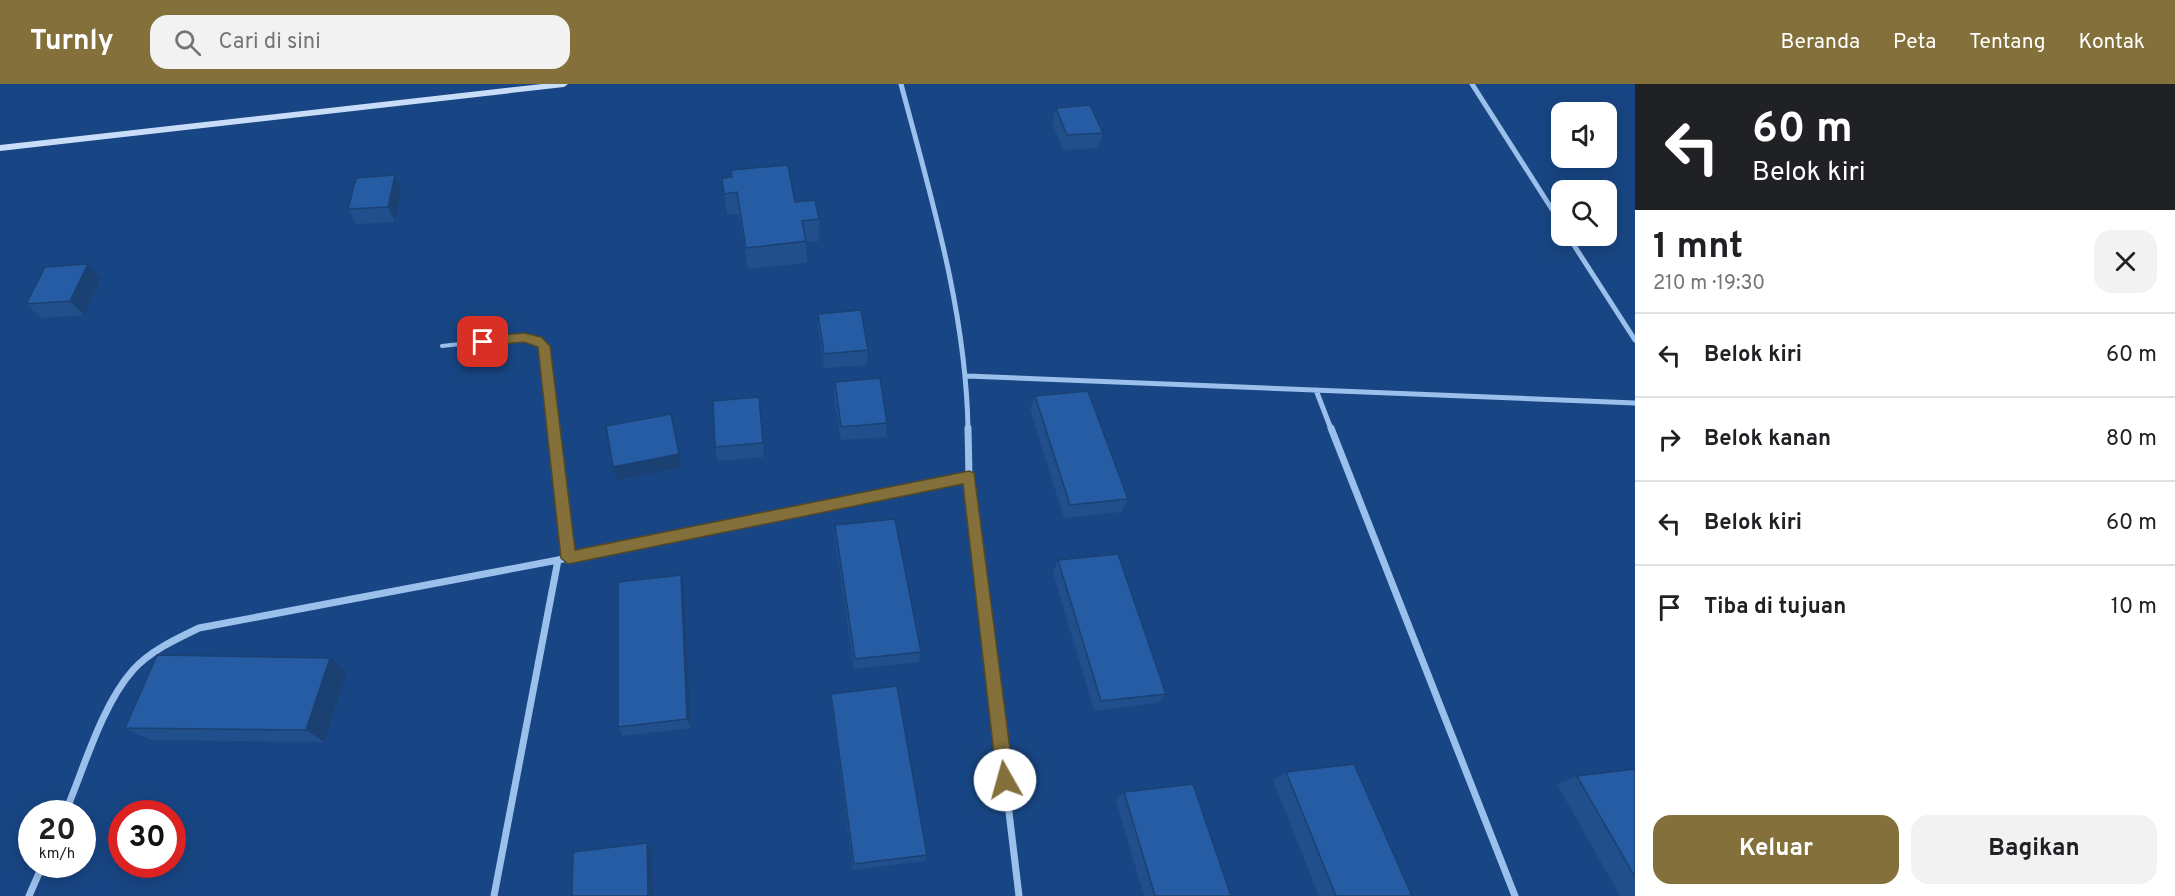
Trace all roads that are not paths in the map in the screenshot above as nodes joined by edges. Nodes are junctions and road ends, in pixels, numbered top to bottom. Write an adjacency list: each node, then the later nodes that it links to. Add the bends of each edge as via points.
1 (564, 84): 4 (main road)
2 (901, 84): 9 (street, via 944,248)
3 (1472, 84): 5 (street)
4 (0, 148)
5 (1551, 208)
6 (1574, 246): 7 (street)
7 (1635, 340)
8 (442, 346): 13 (lane, via 524,337 543,346)
9 (967, 376): 10 (street); 12 (street)
10 (1316, 390): 11 (street); 20 (street)
11 (1635, 403)
12 (969, 477): 13 (street); 19 (street)
13 (568, 558): 14 (street)
14 (558, 560): 15 (street, via 199,628 174,639 131,672); 18 (street)
15 (71, 800)
16 (37, 878): 17 (street)
17 (29, 896)
18 (494, 896)
19 (1019, 896)
20 (1515, 896)

